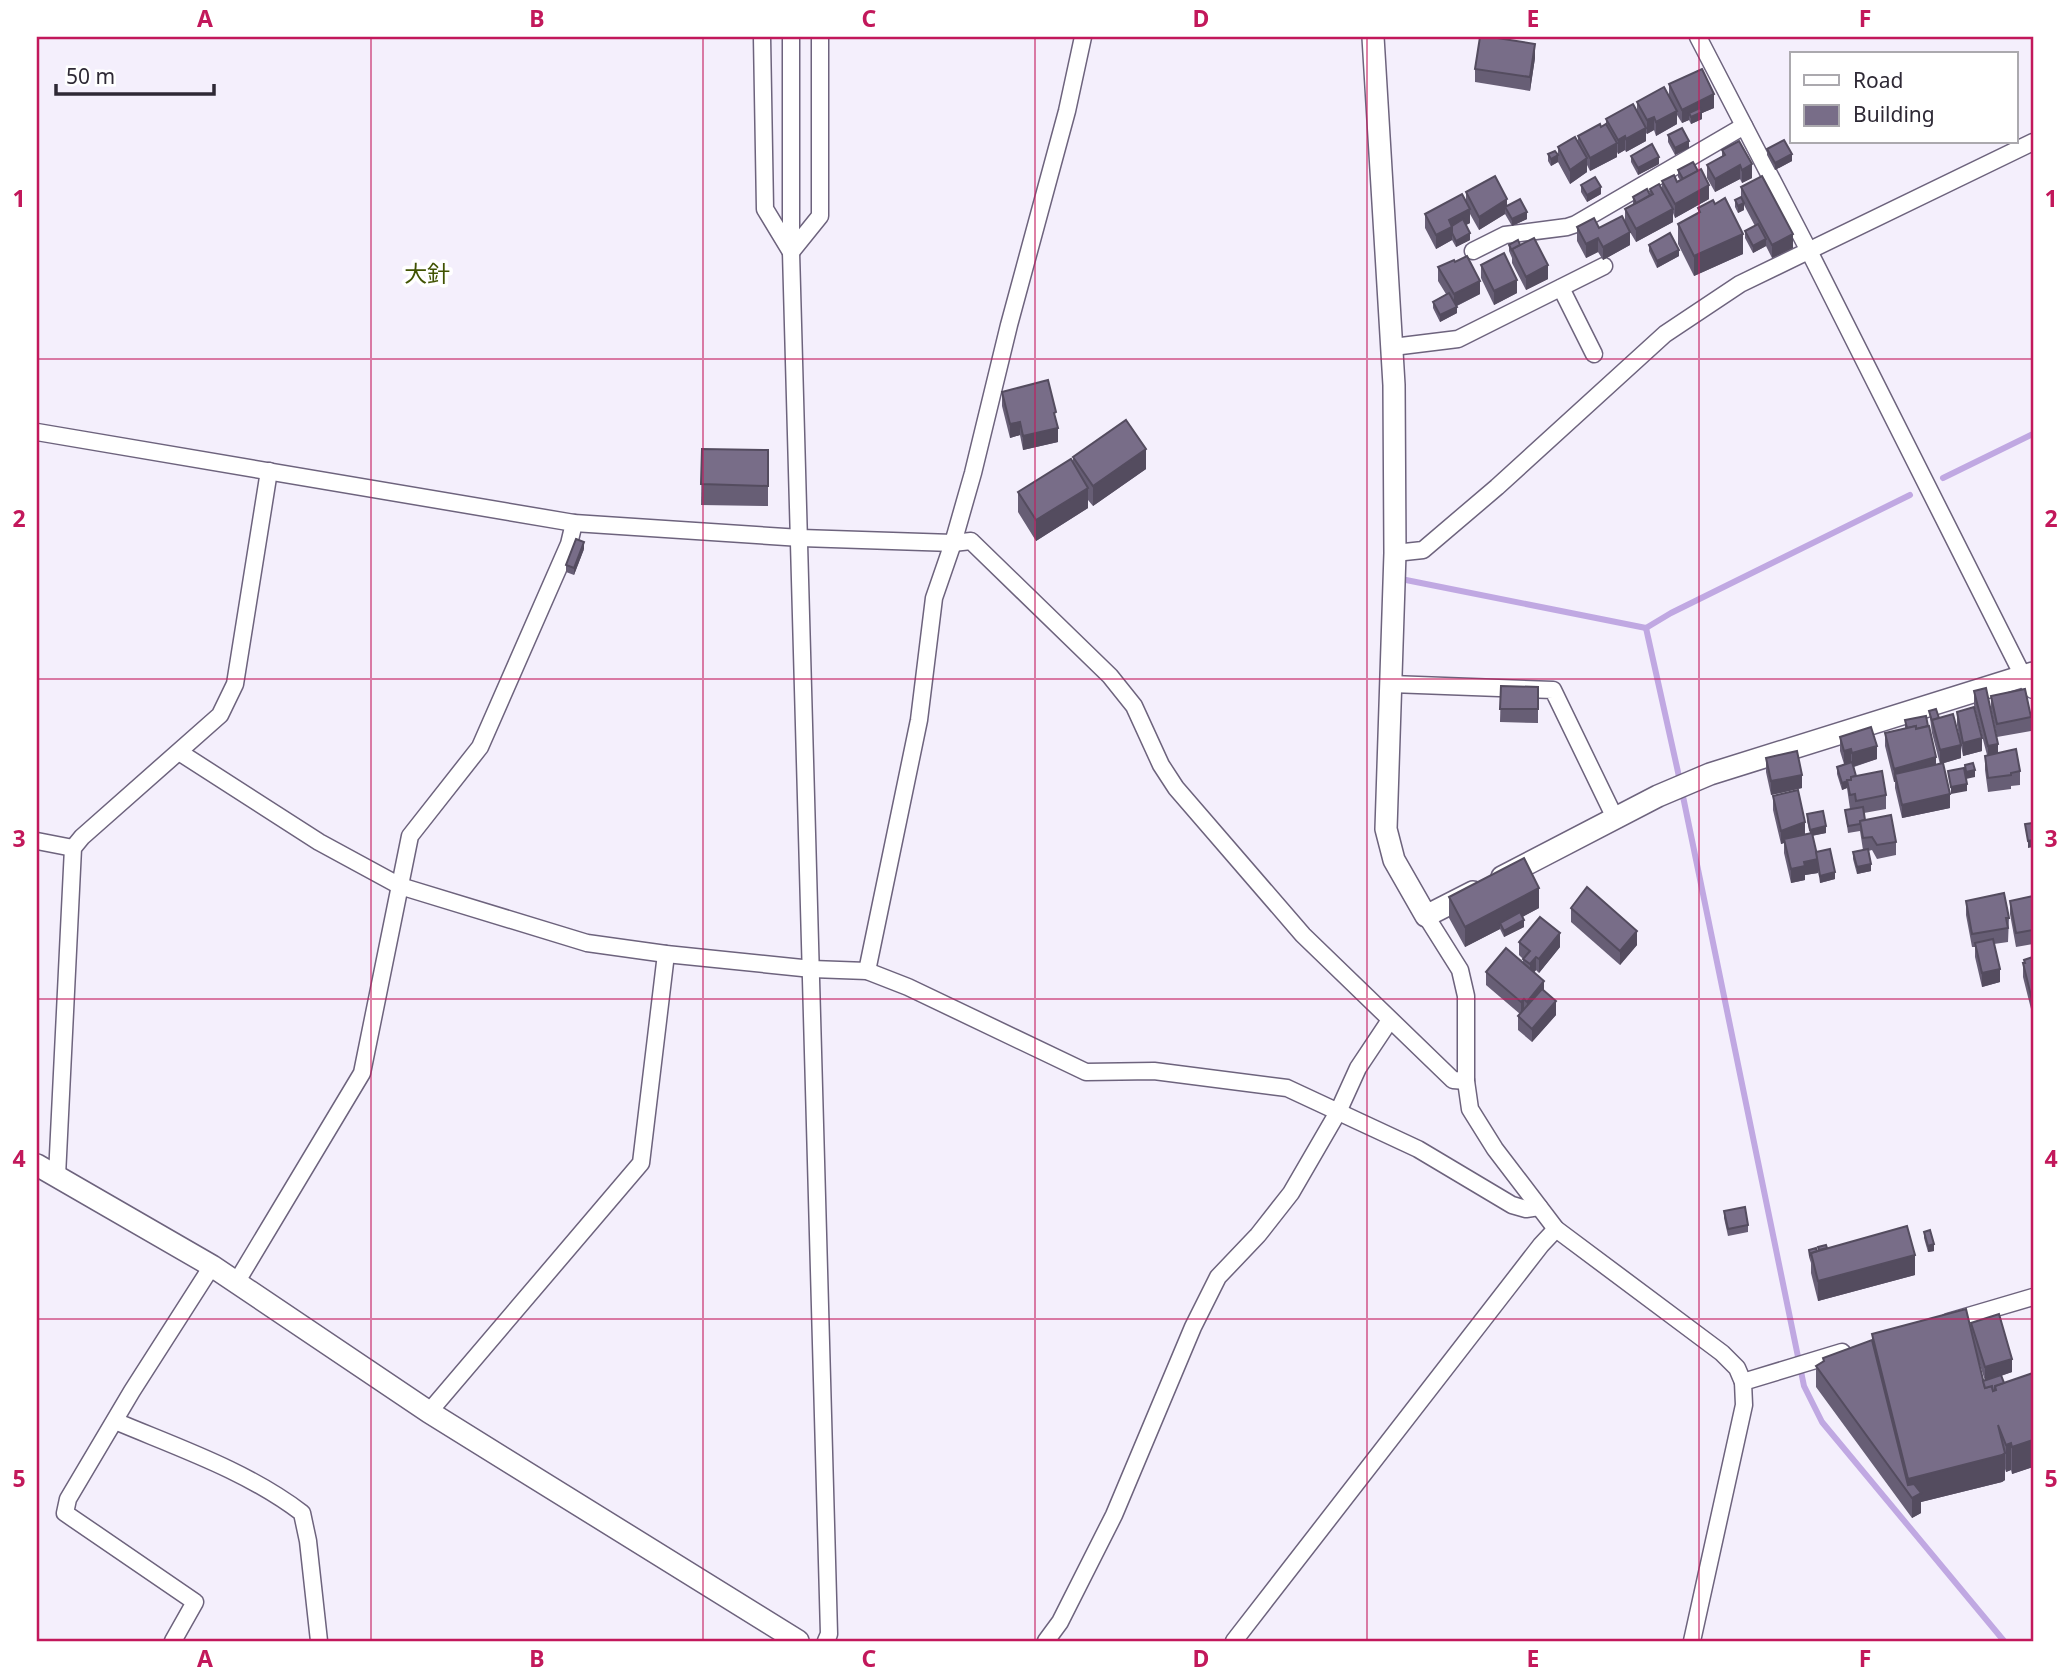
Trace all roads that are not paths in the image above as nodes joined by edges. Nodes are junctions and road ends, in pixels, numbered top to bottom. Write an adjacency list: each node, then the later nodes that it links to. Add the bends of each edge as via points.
1 (762, 37): 11 (street, via 765,209)
2 (791, 37): 11 (street)
3 (820, 37): 11 (street, via 820,216)
4 (1083, 37): 20 (street)
5 (1373, 37): 14 (street)
6 (1698, 37): 7 (street)
7 (1744, 126): 9 (street, via 1576,224 1504,235); 10 (street)
8 (2033, 142): 10 (street)
9 (1473, 251)
10 (1809, 251): 21 (street, via 1740,284 1665,334 1423,550); 22 (street)
11 (791, 252): 19 (street)
12 (1604, 266): 13 (street)
13 (1561, 288): 14 (street, via 1458,339); 15 (street)
14 (1392, 347): 21 (street)
15 (1594, 354)
16 (37, 432): 17 (street)
17 (269, 471): 18 (street); 24 (street, via 235,684 220,715)
18 (574, 523): 19 (street); 28 (street, via 569,544 480,747 410,836)
19 (801, 538): 20 (street); 31 (street)
20 (953, 544): 32 (street, via 934,598 919,720); 33 (street, via 971,541 1110,676 1134,706 1176,788 1303,934)
21 (1395, 553): 23 (street)
22 (2030, 680): 25 (street, via 1695,780)
23 (1391, 684): 25 (street, via 1553,690); 29 (street, via 1386,830 1394,860)
24 (179, 752): 27 (street); 28 (street, via 319,842)
25 (1615, 818): 29 (street)
26 (37, 841): 27 (street)
27 (74, 848): 37 (street)
28 (400, 886): 30 (street, via 587,943); 41 (street, via 362,1073)
29 (1426, 916): 34 (street, via 1460,970 1466,996)
30 (666, 954): 31 (street); 46 (street, via 641,1163)
31 (812, 969): 32 (street); 51 (street)
32 (867, 971): 35 (street, via 1086,1072 1154,1071 1287,1088)
33 (1390, 1020): 34 (street, via 1453,1080); 35 (street, via 1358,1068)
34 (1466, 1081): 38 (street, via 1470,1109)
35 (1338, 1112): 38 (street, via 1418,1149 1512,1205); 52 (street, via 1291,1193 1218,1277 1114,1515)
36 (37, 1165): 37 (street)
37 (57, 1176): 40 (street)
38 (1539, 1207): 39 (street)
39 (1556, 1229): 45 (street, via 1722,1353); 53 (street)
40 (212, 1266): 41 (street); 47 (street)
41 (236, 1283): 46 (street)
42 (2033, 1297): 43 (street)
43 (1929, 1327)
44 (1863, 1346): 45 (street)
45 (1743, 1382): 54 (street, via 1744,1405)
46 (429, 1412): 50 (street)
47 (116, 1421): 48 (street, via 68,1499 65,1513 195,1602); 49 (street, via 243,1477 302,1513)
48 (173, 1641)
49 (319, 1641)
50 (798, 1641)
51 (826, 1641)
52 (1046, 1641)
53 (1234, 1641)
54 (1692, 1641)

